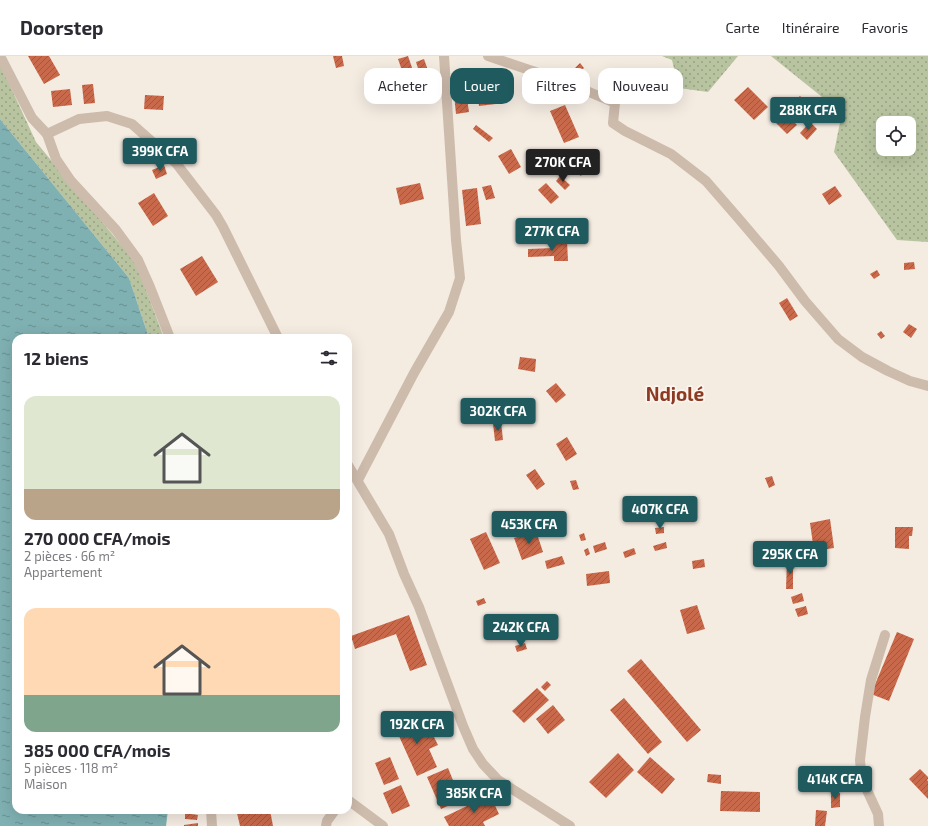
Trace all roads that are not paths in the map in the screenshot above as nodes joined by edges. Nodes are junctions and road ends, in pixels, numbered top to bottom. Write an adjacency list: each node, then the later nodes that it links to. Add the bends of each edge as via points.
1 (0, 56): 4 (street, via 32,118)
2 (444, 56): 9 (street, via 460,278 449,312)
3 (488, 56): 7 (street, via 568,82 615,103 613,123 671,154 706,181 838,339 862,357 888,371)
4 (47, 134): 5 (street, via 56,159 71,181 116,230 138,260); 6 (street, via 79,119 107,116 132,124 176,163 216,215)
5 (168, 334)
6 (276, 334)
7 (928, 386)
8 (352, 471): 9 (street)
9 (358, 480): 17 (street, via 389,534 473,749 498,780)
10 (885, 635): 18 (street, via 871,680 860,760 866,788 878,814)
11 (352, 803): 16 (street)
12 (211, 814): 14 (street)
13 (332, 814): 15 (street)
14 (212, 826)
15 (326, 826)
16 (384, 826)
17 (570, 826)
18 (879, 826)

